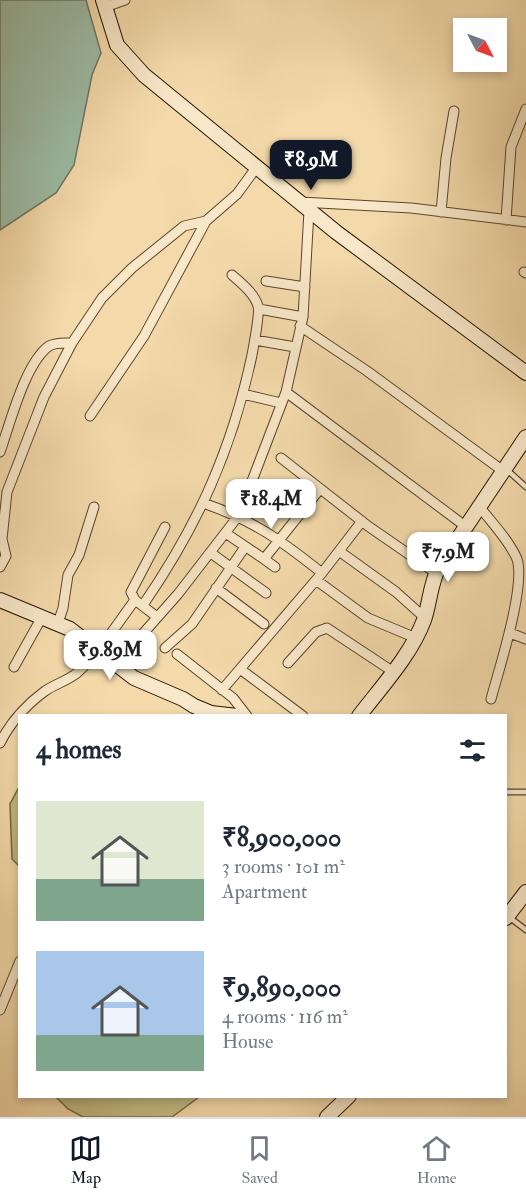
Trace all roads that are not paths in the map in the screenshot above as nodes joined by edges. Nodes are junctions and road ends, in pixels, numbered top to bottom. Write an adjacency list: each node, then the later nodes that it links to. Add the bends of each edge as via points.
1 (126, 0): 2 (street)
2 (104, 4): 5 (main road, via 117,45 144,75)
3 (526, 109): 8 (street, via 511,147)
4 (454, 111): 7 (street)
5 (256, 168): 6 (main road); 9 (street, via 237,195)
6 (304, 207): 7 (street); 13 (street); 19 (main road)
7 (441, 212): 8 (street)
8 (506, 220): 10 (street)
9 (206, 221): 17 (street, via 184,226 132,268 102,298); 23 (street, via 144,336)
10 (526, 222)
11 (232, 275): 14 (street)
12 (266, 281): 13 (street)
13 (304, 287): 15 (street)
14 (260, 309): 15 (street); 16 (street)
15 (301, 322): 18 (street); 27 (street)
16 (255, 340): 18 (street); 21 (street)
17 (72, 343): 25 (street, via 51,345 41,354 27,378); 43 (street, via 44,397 7,492 2,539 6,556)
18 (295, 347): 20 (street)
19 (526, 373)
20 (286, 392): 22 (street); 35 (street)
21 (243, 394): 22 (street); 30 (street, via 230,439)
22 (281, 403): 33 (street)
23 (90, 416)
24 (526, 437): 27 (main road)
25 (0, 452)
26 (281, 458): 28 (street)
27 (504, 470): 29 (lane); 31 (main road)
28 (317, 486): 34 (street); 38 (street)
29 (526, 487)
30 (203, 503): 33 (street); 51 (street, via 177,556)
31 (479, 506): 35 (main road); 57 (street, via 517,559 521,574)
32 (94, 507): 55 (street, via 68,576)
33 (239, 515): 37 (street); 38 (street)
34 (362, 521): 40 (street); 46 (street)
35 (465, 526): 46 (main road)
36 (165, 527): 51 (street, via 133,587 131,596)
37 (228, 534): 39 (street); 41 (street)
38 (280, 540): 42 (street); 47 (street)
39 (245, 547): 42 (street); 44 (street)
40 (339, 551): 47 (street); 54 (street)
41 (211, 553): 44 (street); 53 (street)
42 (264, 559): 45 (street)
43 (0, 567)
44 (231, 567): 48 (street); 49 (street)
45 (275, 567)
46 (436, 573): 54 (main road)
47 (319, 577): 58 (street, via 368,618); 66 (street)
48 (216, 588): 56 (street); 60 (street, via 192,624)
49 (266, 593)
50 (0, 600): 52 (main road)
51 (139, 603): 53 (street); 61 (street)
52 (42, 617): 55 (main road); 64 (street)
53 (158, 617): 65 (street)
54 (425, 618): 58 (main road)
55 (58, 623): 61 (main road)
56 (264, 624)
57 (510, 633): 59 (street); 69 (street)
58 (416, 638): 67 (main road)
59 (526, 639)
60 (165, 648)
61 (96, 649): 65 (main road); 70 (street, via 78,672 46,690)
62 (177, 654): 68 (street)
63 (288, 663): 67 (street, via 316,632 327,628)
64 (14, 667)
65 (118, 668): 71 (main road, via 194,706)
66 (240, 669): 68 (street); 73 (street)
67 (392, 671): 74 (main road)
68 (222, 690): 72 (street)
69 (491, 699)
70 (20, 714)
71 (220, 714)
72 (245, 714)
73 (300, 714)
74 (360, 714)
75 (18, 716): 76 (street)
76 (0, 743)
77 (507, 792): 78 (lane)
78 (526, 792)
79 (526, 892): 80 (main road)
80 (507, 916)
81 (507, 918): 82 (lane)
82 (526, 930)
83 (18, 966): 84 (street)
84 (0, 1010)
85 (347, 1098): 86 (main road)
86 (327, 1117)

